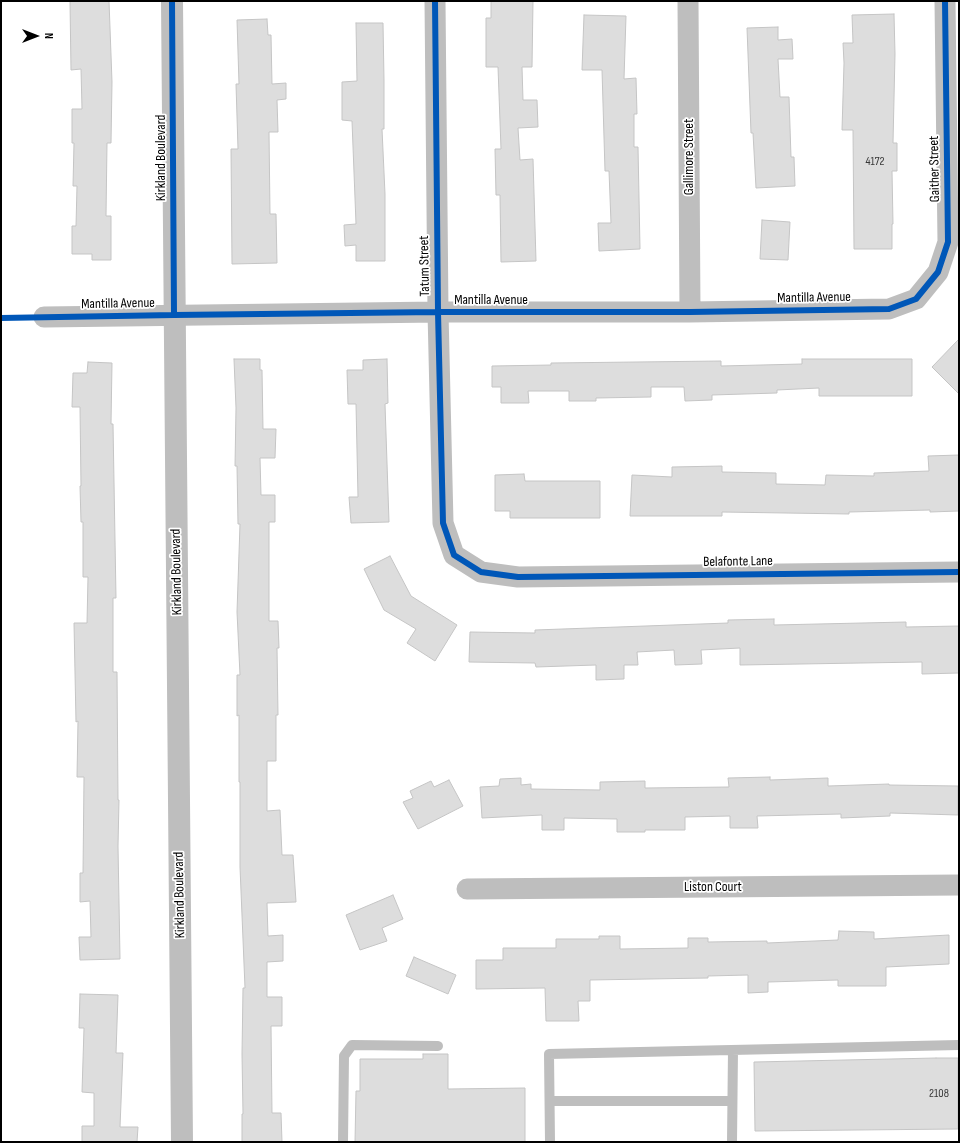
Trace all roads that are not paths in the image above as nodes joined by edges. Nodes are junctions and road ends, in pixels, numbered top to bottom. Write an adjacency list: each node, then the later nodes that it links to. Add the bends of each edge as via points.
1 (172, 1): 8 (street, Kirkland Boulevard)
2 (435, 1): 6 (street, Tatum Street)
3 (688, 1): 7 (street, Gallimore Street)
4 (945, 1): 5 (street, Gaither Street, via 948,242 938,272 916,299)
5 (889, 309): 7 (street, Mantilla Avenue)
6 (438, 312): 7 (street, Mantilla Avenue); 8 (street, Mantilla Avenue); 11 (street, Tatum Street, via 443,523 454,555 481,572)
7 (690, 312)
8 (174, 315): 9 (street, Mantilla Avenue); 19 (street, Kirkland Boulevard)
9 (44, 317)
10 (959, 572): 11 (street, Belafonte Lane)
11 (518, 577)
12 (959, 884): 13 (street, Liston Court)
13 (467, 889)
14 (959, 1045): 16 (lane)
15 (438, 1046): 20 (lane, via 352,1045 344,1056)
16 (733, 1050): 17 (lane, via 549,1054); 18 (lane)
17 (550, 1101): 18 (lane); 21 (lane)
18 (732, 1101): 22 (lane)
19 (182, 1142)
20 (343, 1142)
21 (550, 1142)
22 (732, 1142)

